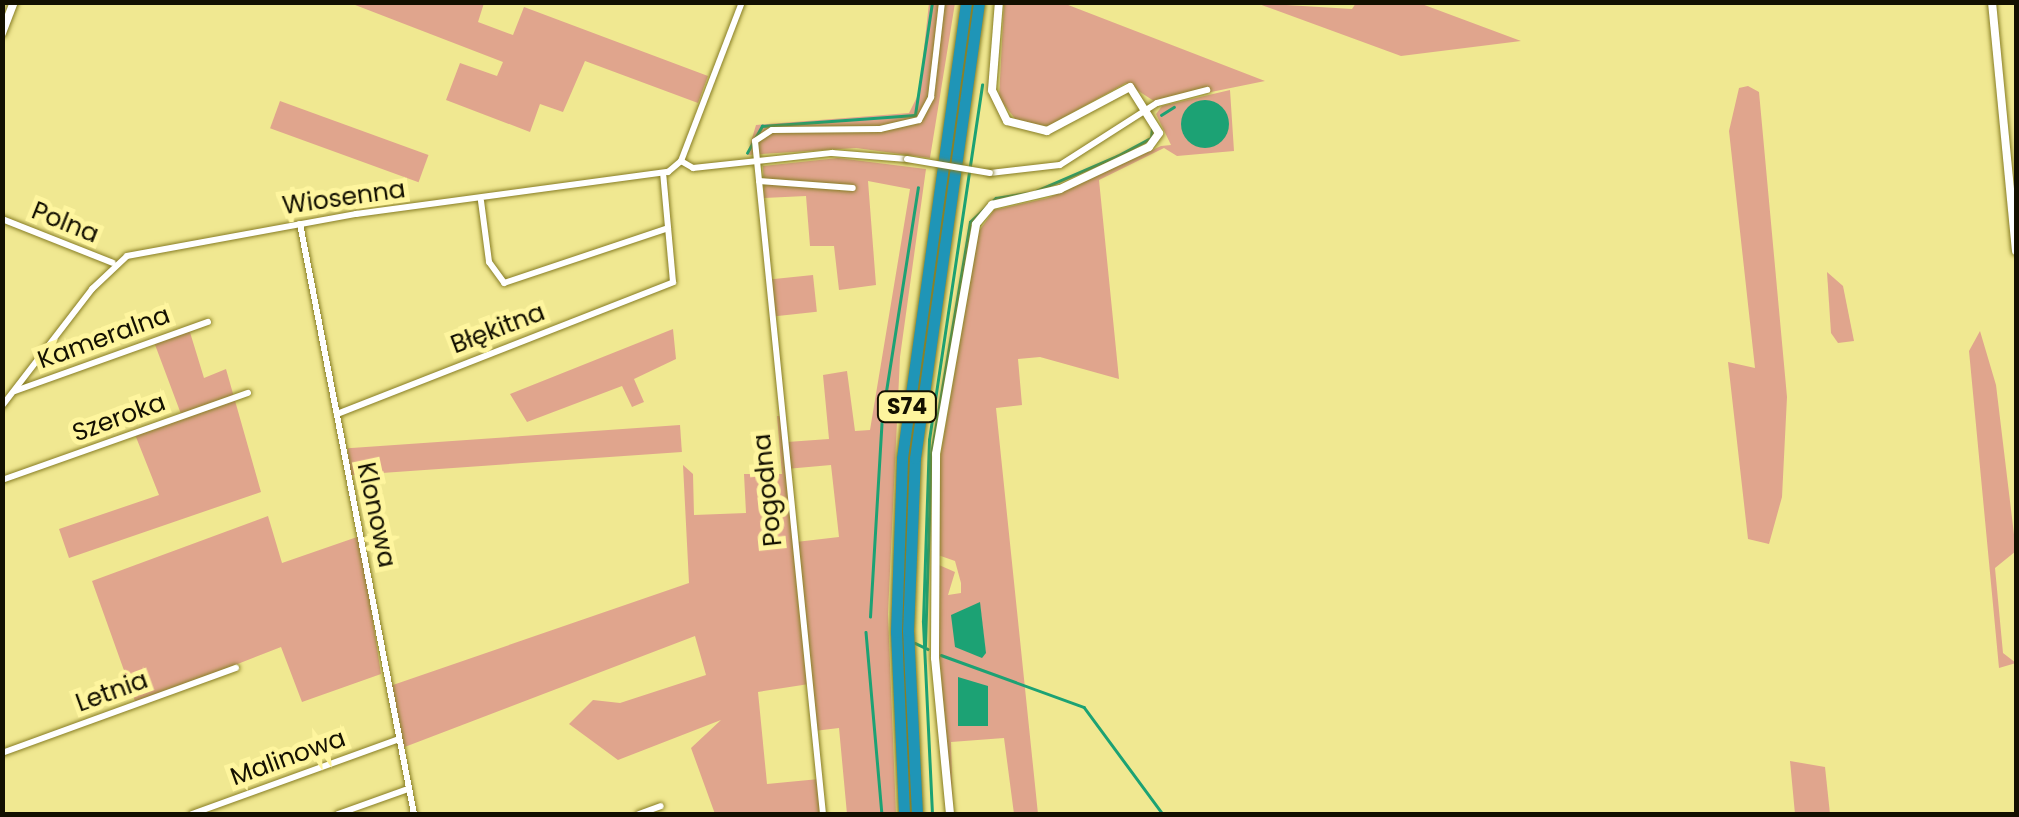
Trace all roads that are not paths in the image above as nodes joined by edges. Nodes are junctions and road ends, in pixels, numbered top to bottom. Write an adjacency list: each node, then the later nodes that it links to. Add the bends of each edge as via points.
1 (14, 2): 8 (street)
2 (742, 2): 11 (street)
3 (942, 2): 12 (street, via 930,97 919,120 880,129 772,130 756,141)
4 (966, 2): 38 (highway, S74, via 902,458 896,632)
5 (979, 2): 39 (highway, S74, via 916,445 908,631)
6 (999, 2): 10 (street, via 992,90 1010,124 1047,131 1124,88)
7 (1992, 2): 20 (street)
8 (2, 33)
9 (1207, 90): 10 (street)
10 (1148, 108): 12 (street, bridge, via 1060,165 990,173 832,153); 40 (street, via 1159,133 1153,144 1060,189 992,205 976,224 936,454 934,641)
11 (681, 160): 12 (street, via 693,168); 13 (street, Wiosenna)
12 (756, 161): 14 (street, Pogodna)
13 (662, 174): 16 (street, Wiosenna); 19 (street)
14 (758, 180): 15 (street); 37 (street, Pogodna)
15 (853, 188)
16 (481, 200): 18 (street, Wiosenna); 19 (street, via 489,262 504,284)
17 (2, 219): 21 (street, Polna)
18 (300, 224): 21 (street, Wiosenna); 26 (street, Klonowa)
19 (668, 228): 26 (street, Błękitna, via 673,282)
20 (2016, 250)
21 (113, 264): 23 (street)
22 (208, 322): 23 (street, Kameralna)
23 (14, 391): 25 (street)
24 (248, 393): 27 (street, Szeroka)
25 (2, 406)
26 (337, 414): 29 (street, Klonowa)
27 (2, 480)
28 (236, 668): 30 (street, Letnia)
29 (399, 739): 31 (street, Klonowa); 33 (street, Malinowa)
30 (2, 754)
31 (408, 789): 34 (street); 35 (street, Klonowa)
32 (661, 806): 36 (street)
33 (192, 814)
34 (338, 814)
35 (414, 814)
36 (638, 814)
37 (823, 814)
38 (904, 814)
39 (916, 814)
40 (950, 814)

